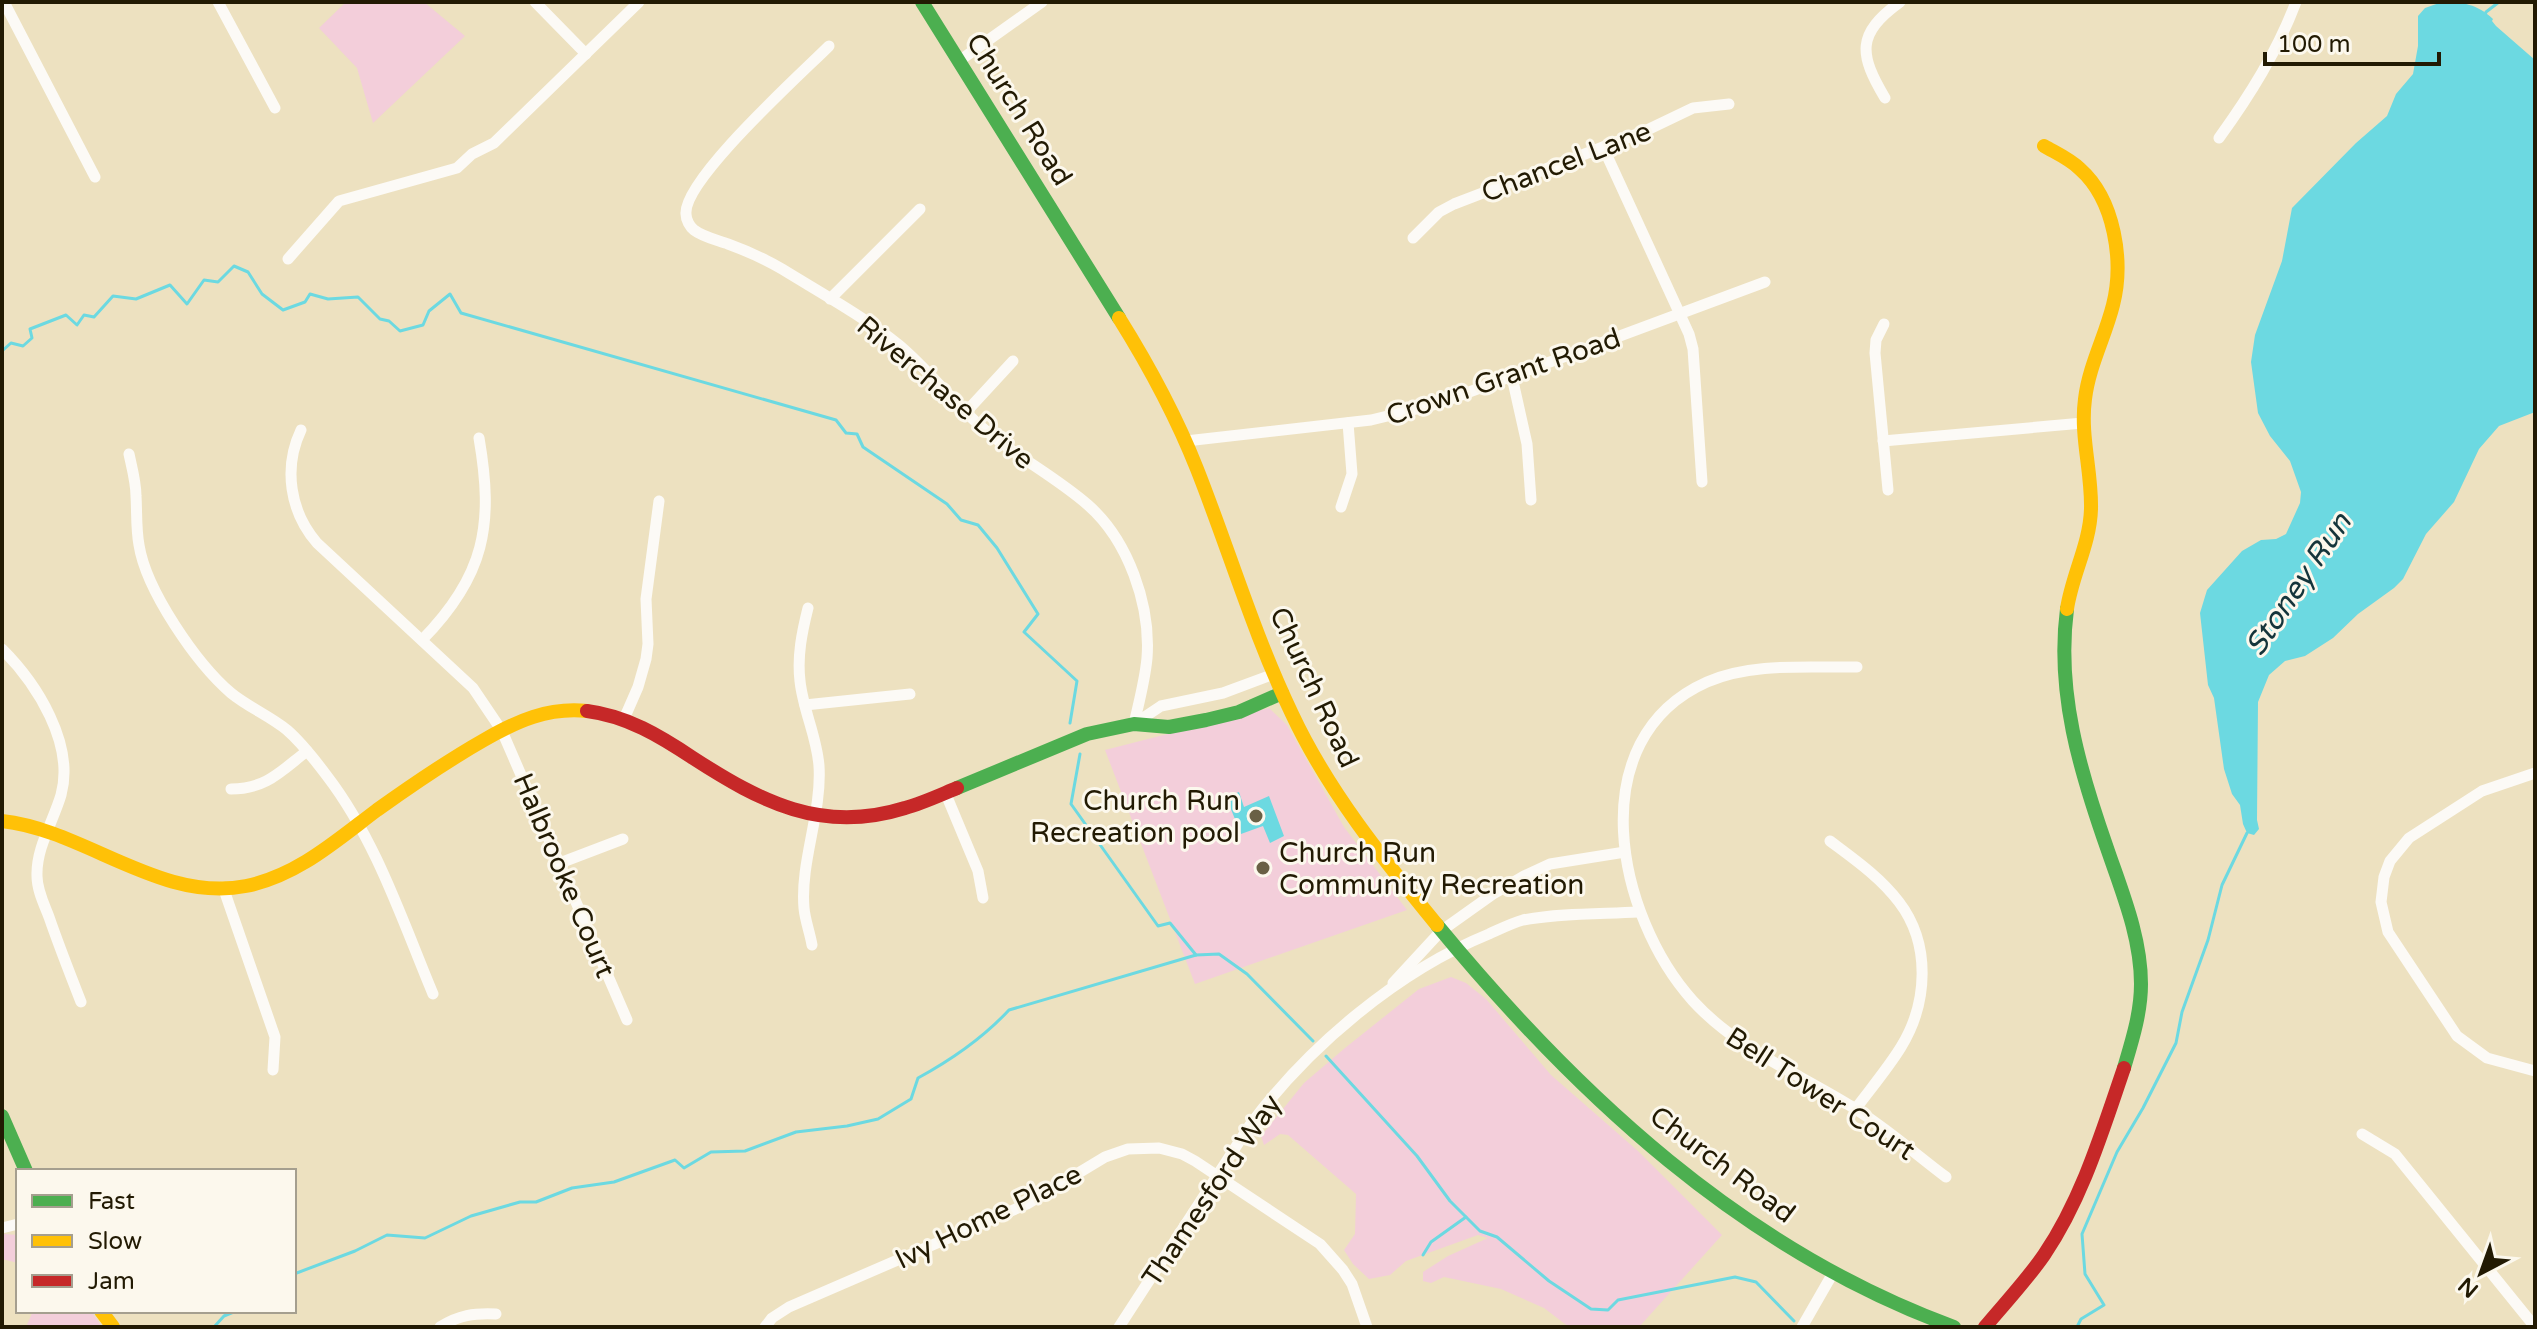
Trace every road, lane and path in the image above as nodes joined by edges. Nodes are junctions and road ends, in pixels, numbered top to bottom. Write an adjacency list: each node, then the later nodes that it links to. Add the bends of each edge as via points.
1 (4, 2): 18 (street)
2 (218, 2): 14 (street)
3 (535, 2): 10 (street)
4 (639, 2): 10 (street)
5 (922, 2): 11 (street, Church Road)
6 (1042, 2): 11 (street)
7 (1900, 2): 12 (street, via 1874,26 1866,46 1868,68)
8 (2296, 2): 15 (street, via 2275,51)
9 (829, 46): 23 (street, Riverchase Drive, via 713,163 685,213 694,230 752,253)
10 (586, 54): 21 (street, via 502,136 457,168 339,201)
11 (959, 61): 33 (street, Church Road, via 1147,365)
12 (1885, 98)
13 (1729, 104): 17 (street, Chancel Lane, via 1693,108)
14 (275, 108)
15 (2219, 138)
16 (2044, 146): 30 (street, via 2071,161 2101,196 2117,256 2118,283 2086,394)
17 (1603, 147): 20 (street, Chancel Lane, via 1454,204); 24 (street)
18 (95, 177)
19 (920, 209): 23 (street)
20 (1413, 238)
21 (288, 259)
22 (1765, 282): 24 (street, Crown Grant Road)
23 (830, 299): 28 (street, Riverchase Drive, via 902,348)
24 (1681, 314): 27 (street, Crown Grant Road); 36 (street, via 1693,349)
25 (1884, 324): 34 (street, via 1875,353)
26 (1013, 361): 28 (street)
27 (1512, 377): 29 (street, Crown Grant Road, via 1437,404); 38 (street, via 1527,444)
28 (966, 412): 50 (street, Riverchase Drive, via 1088,505 1118,541 1146,623 1146,666)
29 (1348, 423): 33 (street, Crown Grant Road); 40 (street, via 1352,474)
30 (2083, 423): 34 (street); 91 (street, via 2091,506 2087,540 2069,595 2065,677 2077,753 2137,943 2140,1000 2123,1072 2064,1221)
31 (301, 430): 42 (street, Halbrooke Court, via 291,458 301,521 317,543)
32 (479, 438): 42 (street, via 487,504 482,542 460,596)
33 (1186, 441): 45 (street, Church Road)
34 (1883, 441): 37 (street)
35 (129, 454): 52 (street, via 139,544 156,592 216,678)
36 (1702, 482)
37 (1888, 490)
38 (1531, 500)
39 (659, 501): 49 (street, via 646,599 646,659)
40 (1341, 507)
41 (808, 608): 48 (street, via 799,666)
42 (422, 640): 51 (street, Halbrooke Court, via 473,688)
43 (2, 649): 59 (street, via 50,715 61,741 61,794)
44 (1857, 667): 62 (street, Bell Tower Court, via 1744,671 1707,682 1672,705 1645,737 1629,774)
45 (1274, 674): 46 (street, Church Road); 50 (street, via 1223,693 1161,706)
46 (1282, 693): 50 (street, via 1206,720 1169,727); 67 (street, Church Road, via 1353,819)
47 (910, 694): 48 (street)
48 (805, 705): 56 (street, via 819,766)
49 (624, 719): 51 (street, via 593,712 549,712); 56 (street, via 760,798)
50 (1134, 724): 55 (street, via 1087,734)
51 (502, 731): 58 (street); 63 (street, Halbrooke Court)
52 (307, 751): 54 (street, via 260,786); 58 (street)
53 (2535, 773): 75 (street, via 2482,791 2409,838 2390,863 2381,902 2388,932 2457,1036 2487,1058)
54 (231, 789)
55 (945, 792): 56 (street, via 883,815); 65 (street, via 978,871)
56 (814, 815): 68 (street, via 804,908)
57 (2, 821): 59 (street)
58 (360, 824): 64 (street, via 288,871 236,888); 70 (street)
59 (48, 829): 64 (street, via 176,881); 72 (street, via 37,865 38,888)
60 (623, 839): 63 (street)
61 (1830, 841): 76 (street, via 1873,873 1900,903 1917,934 1922,961 1922,989 1902,1046)
62 (1625, 852): 66 (street, Bell Tower Court); 67 (street, Thamesford Way, via 1550,864 1493,894)
63 (560, 863): 73 (street, Halbrooke Court)
64 (223, 887): 74 (street, via 275,1037)
65 (983, 898)
66 (1638, 912): 69 (street, Thamesford Way, via 1522,921); 76 (street, Bell Tower Court, via 1674,976 1720,1027)
67 (1441, 931): 69 (street, Church Road); 71 (street, Thamesford Way)
68 (812, 945)
69 (1455, 948): 71 (street, Thamesford Way); 82 (street, Church Road, via 1562,1064 1655,1148 1717,1197)
70 (433, 994)
71 (1382, 995): 80 (street, Thamesford Way, via 1283,1084)
72 (81, 1002)
73 (627, 1020)
74 (273, 1070)
75 (2535, 1071)
76 (1853, 1107): 81 (street, Bell Tower Court)
77 (2, 1116): 79 (street)
78 (2362, 1134): 92 (street, via 2395,1154)
79 (25, 1169)
80 (1217, 1176): 84 (street, Thamesford Way); 86 (street, Ivy Home Place, via 1171,1151 1117,1152 1027,1204 789,1307); 88 (street, Ivy Home Place, via 1330,1254 1352,1284)
81 (1946, 1177)
82 (1833, 1273): 89 (street); 90 (street, Church Road)
83 (496, 1314): 85 (street, via 472,1313)
84 (1122, 1323): 87 (street)
85 (440, 1327)
86 (765, 1327)
87 (1137, 1327)
88 (1367, 1327)
89 (1802, 1327)
90 (1954, 1327)
91 (1985, 1327)
92 (2535, 1327)

